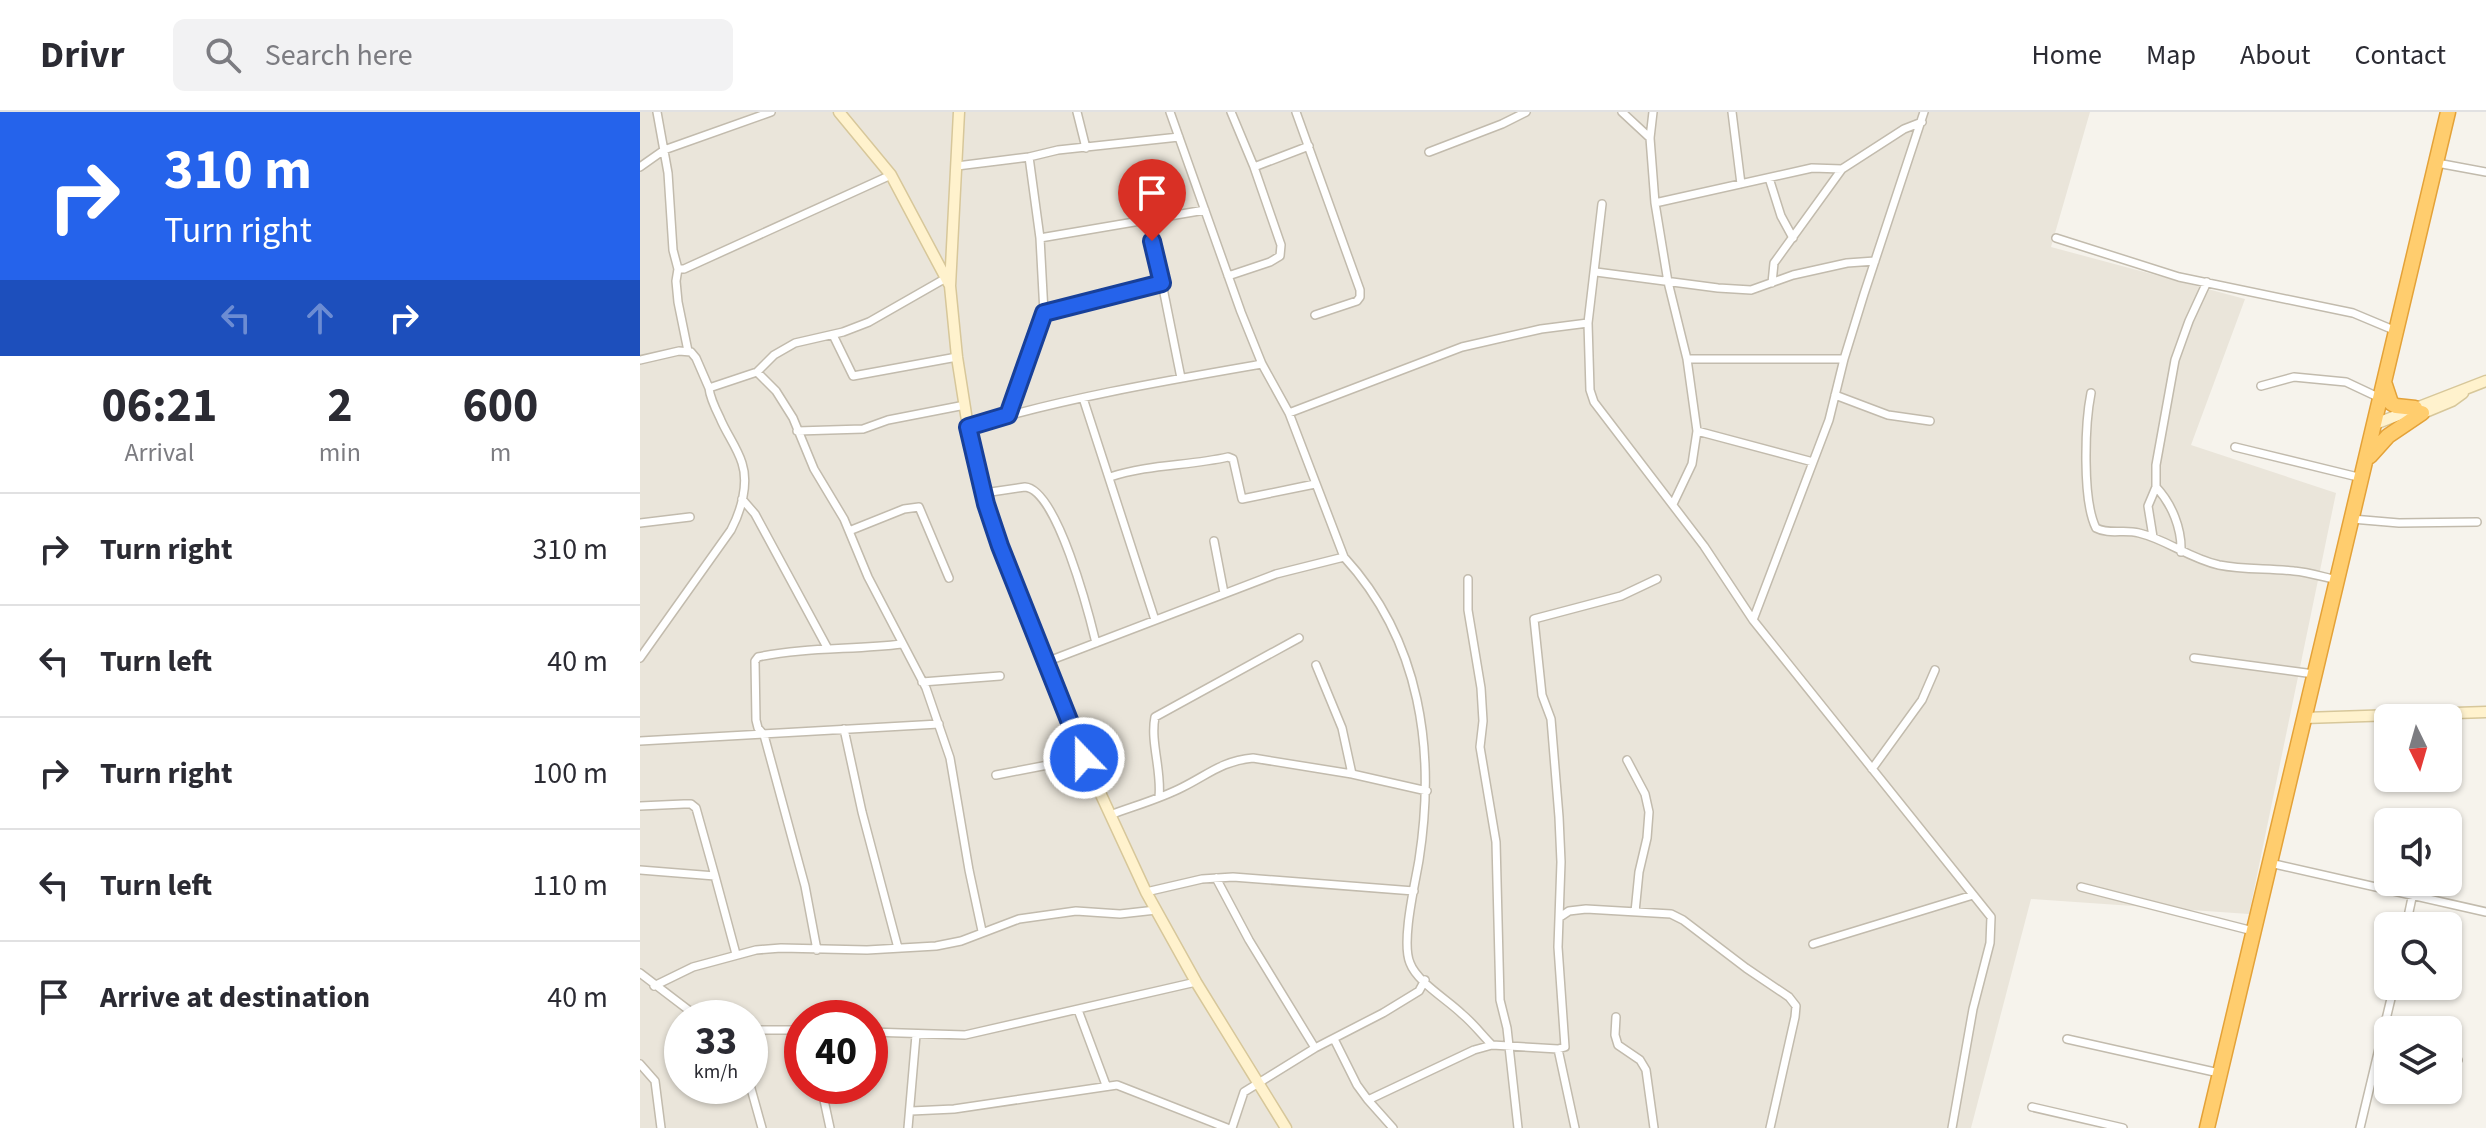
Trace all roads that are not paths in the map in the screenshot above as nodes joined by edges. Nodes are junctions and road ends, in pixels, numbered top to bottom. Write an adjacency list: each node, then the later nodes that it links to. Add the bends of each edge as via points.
1 (657, 112): 20 (street)
2 (771, 112): 20 (street)
3 (839, 112): 29 (street)
4 (959, 112): 24 (street)
5 (1077, 112): 19 (street)
6 (1170, 112): 16 (street)
7 (1231, 112): 26 (street)
8 (1296, 112): 18 (street)
9 (1526, 112): 21 (street)
10 (1622, 112): 17 (street)
11 (1653, 112): 17 (street)
12 (1732, 112): 31 (street)
13 (1924, 112): 15 (street)
14 (2448, 112): 23 (highway)
15 (1922, 122): 27 (street); 39 (street)
16 (1179, 137): 19 (street); 34 (street)
17 (1650, 138): 32 (street)
18 (1309, 146): 26 (street); 49 (street, via 1360,297)
19 (1086, 148): 22 (street)
20 (664, 150): 25 (street); 40 (street)
21 (1429, 152)
22 (1029, 157): 24 (street); 36 (street)
23 (2436, 163): 28 (street); 51 (highway)
24 (957, 166): 43 (street)
25 (640, 167)
26 (1254, 167): 42 (street, via 1281,245 1280,256)
27 (1842, 169): 30 (street, via 1812,168); 37 (street)
28 (2486, 172)
29 (891, 175): 40 (street); 43 (street)
30 (1769, 178): 31 (street); 37 (street)
31 (1741, 184): 32 (street)
32 (1655, 203): 44 (street)
33 (1602, 204): 41 (street)
34 (1205, 210): 35 (street); 42 (street)
35 (1148, 220): 36 (street); 46 (street)
36 (1040, 238): 48 (street)
37 (1793, 238): 47 (street, via 1774,263)
38 (2056, 238): 45 (street)
39 (1875, 261): 47 (street); 56 (street)
40 (678, 269): 53 (street)
41 (1596, 272): 44 (street); 50 (street)
42 (1228, 276): 58 (street)
43 (948, 282): 52 (street); 54 (street)
44 (1668, 282): 47 (street, via 1751,290); 55 (street)
45 (2207, 282): 51 (street, via 2353,313); 83 (street, via 2175,360)
46 (1162, 283): 48 (street); 61 (street)
47 (1772, 283)
48 (1044, 313): 72 (street)
49 (1315, 315)
50 (1588, 323): 71 (street, via 1462,347); 86 (street, via 1594,402)
51 (2396, 331): 60 (highway)
52 (833, 335): 54 (street, via 853,376); 59 (street, via 795,343)
53 (688, 351): 57 (street); 64 (street)
54 (957, 357): 69 (street)
55 (1687, 359): 56 (street); 77 (street)
56 (1844, 359): 66 (street)
57 (640, 360)
58 (1262, 364): 61 (street); 71 (street)
59 (757, 372): 64 (street); 76 (street, via 776,391)
60 (2384, 377): 68 (highway); 70 (highway, via 2391,403)
61 (1181, 378): 67 (street)
62 (2486, 381): 70 (street)
63 (2261, 386): 68 (street, via 2294,377 2346,382)
64 (709, 388): 85 (street, via 742,460)
65 (2091, 393): 92 (street, via 2086,475 2093,522 2100,530)
66 (1835, 395): 73 (street, via 1888,415); 79 (street)
67 (1083, 398): 72 (street); 81 (street)
68 (2380, 398): 75 (highway)
69 (965, 405): 74 (street); 76 (street, via 863,429)
70 (2418, 411): 75 (street); 80 (highway, via 2378,445)
71 (1289, 413): 82 (street)
72 (1008, 415): 74 (street)
73 (1930, 421)
74 (968, 427): 84 (street)
75 (2373, 429): 80 (highway)
76 (797, 431): 91 (street)
77 (1697, 431): 79 (street); 86 (street, via 1692,464)
78 (2235, 447): 80 (street)
79 (1813, 462): 102 (street)
80 (2364, 470): 88 (highway)
81 (1110, 477): 82 (street, via 1228,457 1233,459 1242,499); 101 (street)
82 (1315, 484): 95 (street)
83 (2156, 487): 92 (street, via 2148,506); 94 (street, via 2176,521)
84 (984, 493): 105 (street, via 1031,487 1041,495 1071,559); 111 (street)
85 (742, 498): 104 (street, via 758,518); 109 (street, via 731,530)
86 (1673, 504): 102 (street)
87 (690, 517): 90 (street)
88 (2352, 519): 89 (street); 99 (highway)
89 (2477, 522)
90 (640, 523)
91 (849, 531): 96 (street, via 919,507); 106 (street)
92 (2153, 537): 94 (street)
93 (1214, 541): 100 (street)
94 (2181, 552): 99 (street, via 2219,565 2298,571)
95 (1344, 557): 100 (street); 128 (street, via 1382,611 1412,675 1422,720)
96 (949, 578)
97 (1468, 579): 166 (street, via 1481,688 1480,747 1496,842 1497,960)
98 (1657, 579): 145 (street, via 1621,596 1534,619 1542,695 1551,719)
99 (2337, 580): 114 (highway)
100 (1224, 593): 101 (street)
101 (1155, 620): 105 (street)
102 (1753, 620): 125 (street)
103 (1299, 638): 129 (street, via 1155,717)
104 (822, 641): 107 (street); 108 (street)
105 (1096, 643): 111 (street)
106 (902, 644): 107 (street); 116 (street)
107 (828, 649): 108 (street)
108 (816, 650): 121 (street, via 756,659 756,720)
109 (640, 658)
110 (2194, 658): 114 (street)
111 (1046, 662): 123 (street)
112 (1316, 665): 126 (street, via 1342,728)
113 (1935, 670): 125 (street, via 1922,700)
114 (2314, 674): 118 (highway)
115 (1000, 676): 116 (street)
116 (922, 682): 119 (street)
117 (2486, 712): 118 (street)
118 (2304, 718): 132 (highway)
119 (939, 724): 120 (street); 146 (street)
120 (844, 729): 121 (street); 149 (street)
121 (764, 735): 122 (street); 150 (street)
122 (640, 741)
123 (1084, 758): 127 (street); 131 (street)
124 (1627, 760): 143 (street, via 1649,812)
125 (1872, 769): 140 (street)
126 (1352, 774): 128 (street); 129 (street, via 1241,759)
127 (996, 775)
128 (1427, 791): 138 (street)
129 (1159, 797): 131 (street)
130 (640, 806): 134 (street, via 696,808)
131 (1110, 815): 139 (street)
132 (2270, 863): 136 (street); 147 (highway)
133 (640, 870): 134 (street)
134 (715, 876): 151 (street)
135 (1216, 878): 138 (street); 139 (street); 167 (street)
136 (2374, 885)
137 (2081, 887): 147 (street)
138 (1414, 891): 153 (street, via 1408,950 1410,963)
139 (1146, 892): 142 (street)
140 (1973, 895): 148 (street); 190 (street, via 1991,917 1992,928)
141 (2425, 896): 144 (street)
142 (1156, 910): 146 (street, via 1063,912); 154 (street)
143 (1635, 912): 145 (street, via 1586,909); 189 (street, via 1683,920 1794,1002)
144 (2486, 912)
145 (1560, 917): 168 (street, via 1566,1045)
146 (982, 931): 149 (street, via 951,944)
147 (2253, 931): 170 (highway)
148 (1813, 944)
149 (898, 948): 150 (street)
150 (817, 950): 151 (street)
151 (736, 954): 155 (street)
152 (640, 973): 155 (street)
153 (1425, 980): 156 (street); 157 (street)
154 (1196, 982): 159 (street); 172 (street)
155 (654, 986): 158 (street)
156 (1419, 991): 157 (street); 163 (street)
157 (1438, 995): 165 (street)
158 (674, 1000)
159 (1078, 1010): 162 (street, via 965,1035); 173 (street)
160 (1616, 1017): 188 (street, via 1618,1045 1646,1070)
161 (888, 1033): 162 (street)
162 (916, 1035): 178 (street)
163 (1334, 1039): 167 (street); 174 (street)
164 (2067, 1039): 170 (street)
165 (1492, 1045): 166 (street); 174 (street)
166 (1508, 1045): 168 (street); 186 (street)
167 (1315, 1048): 172 (street)
168 (1558, 1049): 187 (street)
169 (640, 1064): 179 (street, via 655,1081)
170 (2219, 1073): 192 (highway)
171 (2374, 1079): 193 (street)
172 (1257, 1083): 183 (street, via 1244,1092); 184 (street)
173 (1106, 1085): 178 (street); 183 (street, via 1134,1090)
174 (1368, 1100): 185 (street)
175 (755, 1104): 180 (street)
176 (825, 1104): 181 (street)
177 (2032, 1107): 191 (street)
178 (911, 1111): 182 (street)
179 (661, 1128)
180 (762, 1128)
181 (830, 1128)
182 (908, 1128)
183 (1230, 1128)
184 (1286, 1128)
185 (1393, 1128)
186 (1518, 1128)
187 (1575, 1128)
188 (1654, 1128)
189 (1770, 1128)
190 (1952, 1128)
191 (2123, 1128)
192 (2207, 1128)
193 (2360, 1128)

